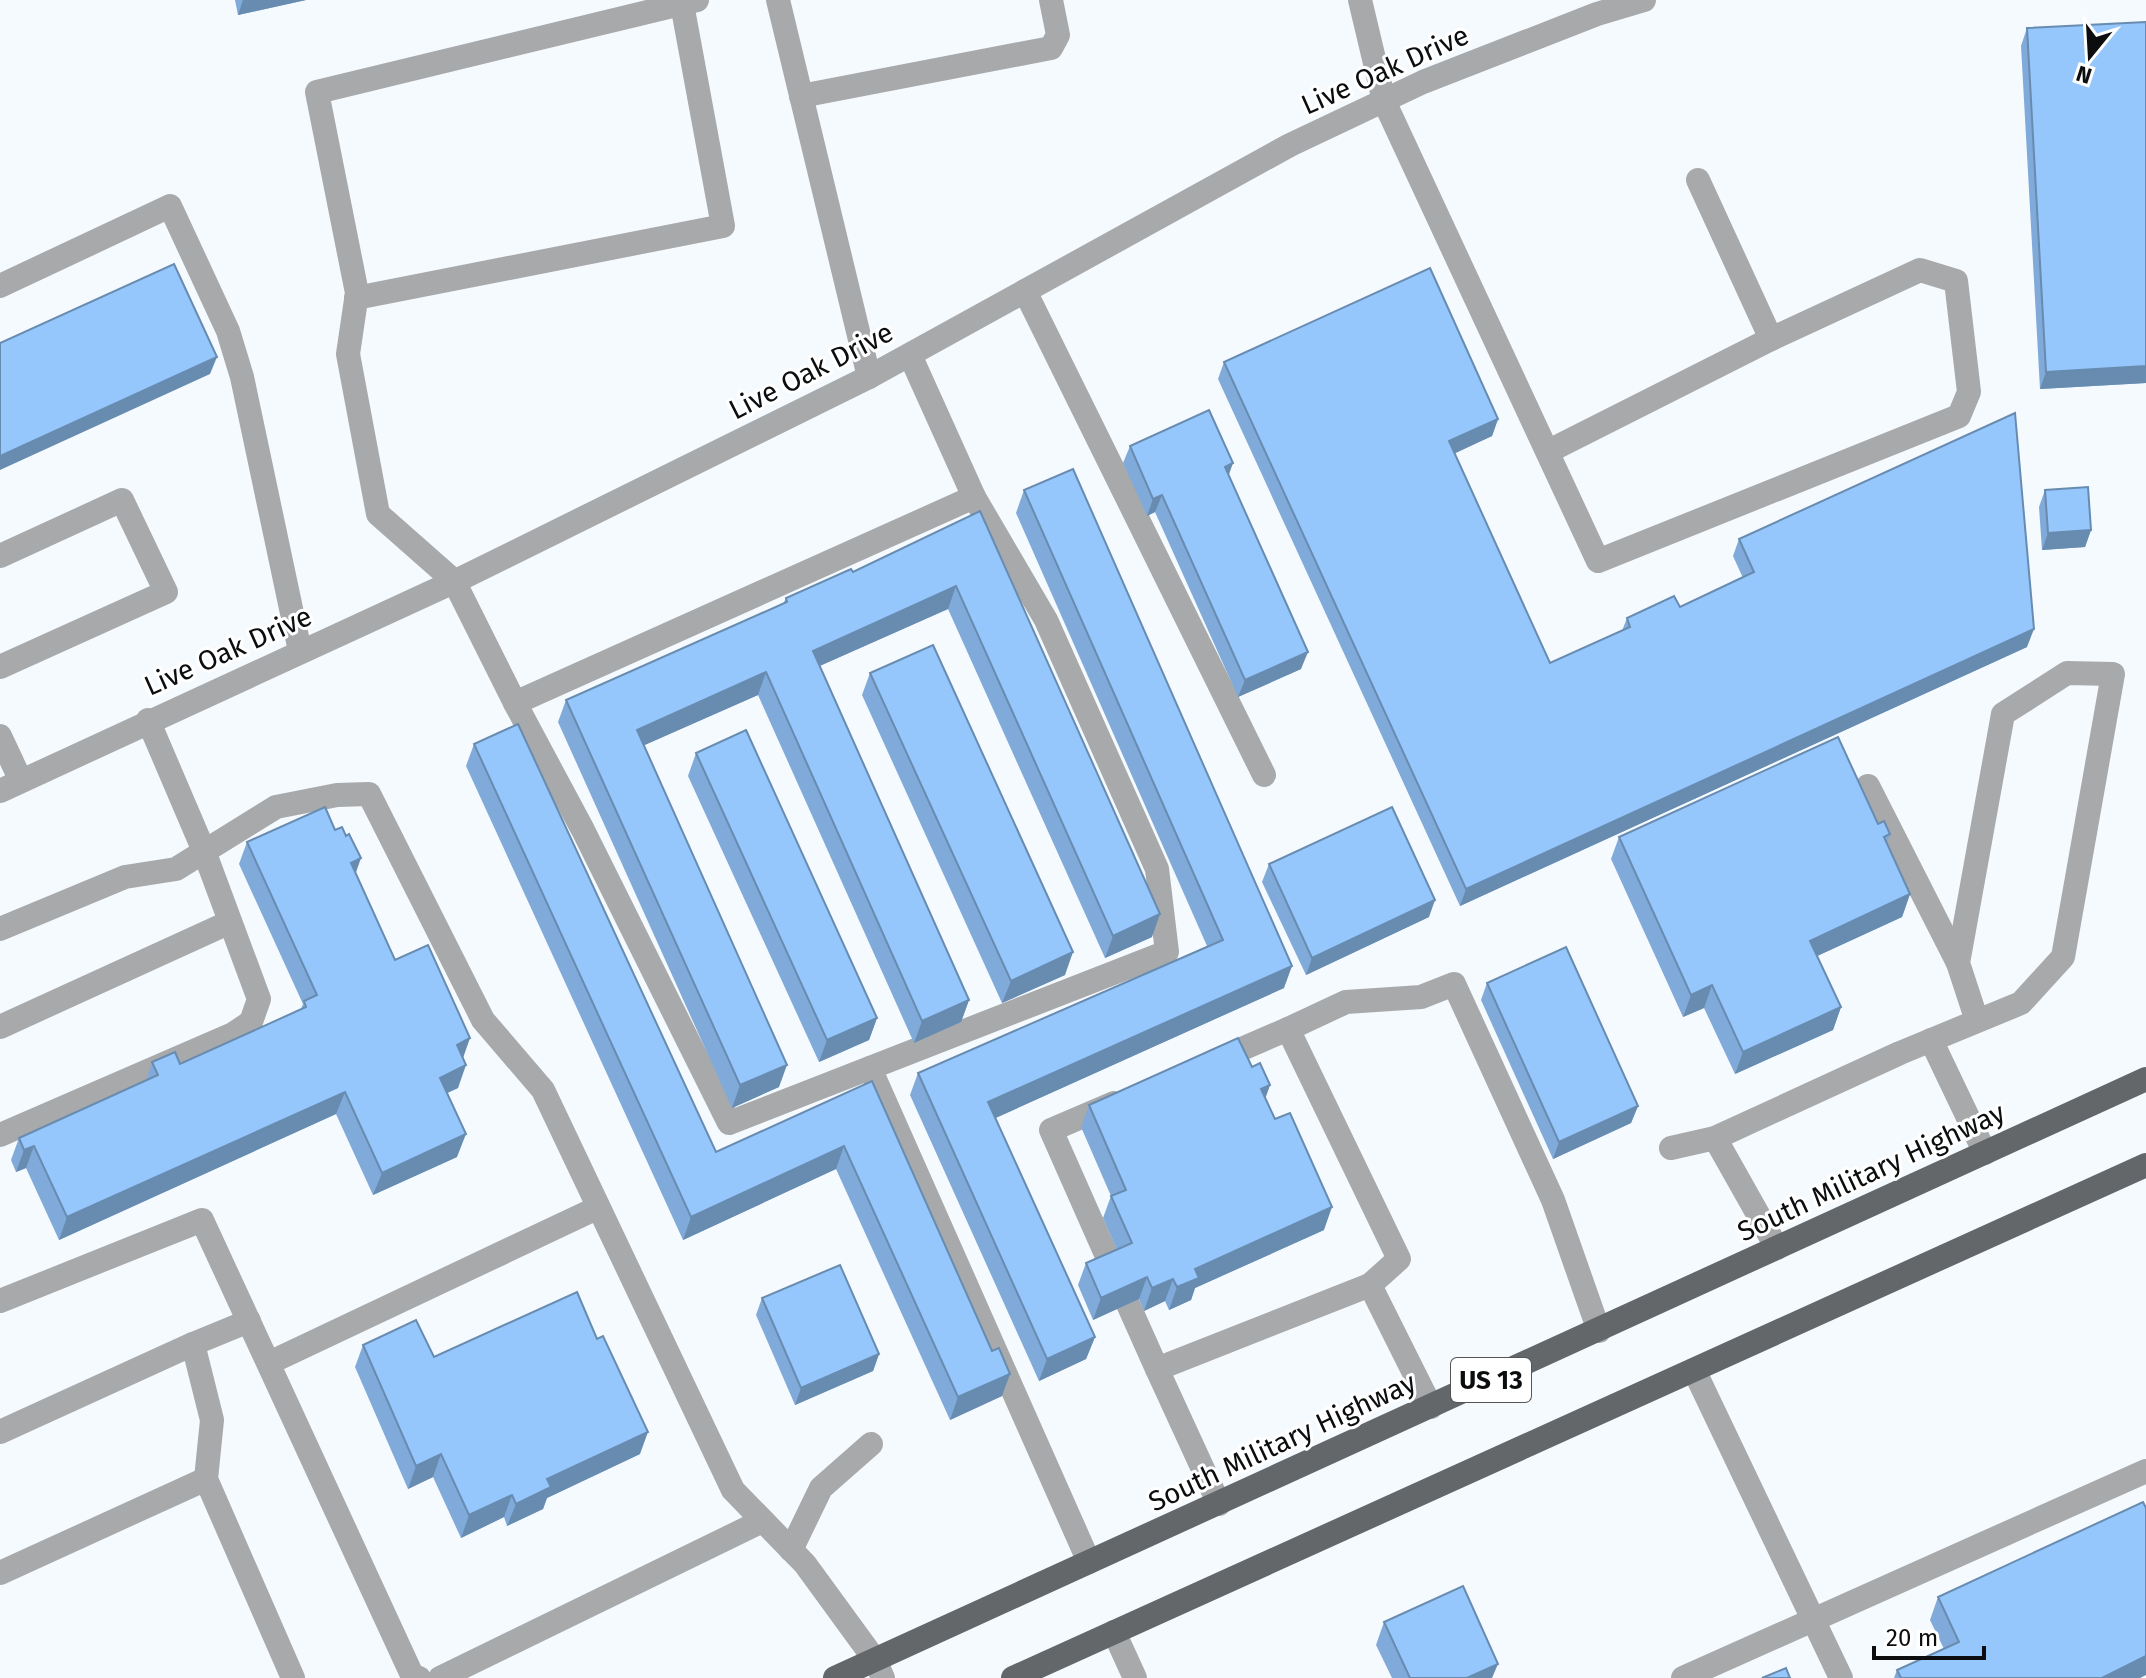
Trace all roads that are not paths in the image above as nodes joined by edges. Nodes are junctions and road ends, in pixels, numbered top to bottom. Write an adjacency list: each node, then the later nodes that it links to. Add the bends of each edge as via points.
1 (778, 0): 6 (street)
2 (1051, 0): 6 (street, via 1058,35 1051,48)
3 (1360, 0): 7 (street)
4 (1644, 0): 7 (street, Live Oak Drive)
5 (689, 2): 11 (street, via 317,92); 11 (street, via 723,226)
6 (801, 96): 14 (street)
7 (1384, 101): 10 (street, Live Oak Drive, via 1290,145); 15 (street)
8 (1698, 180): 12 (street)
9 (0, 286): 19 (street, via 170,206 228,331 242,377)
10 (1025, 291): 13 (street, Live Oak Drive); 24 (street)
11 (356, 298): 18 (street, via 348,354 378,514)
12 (1771, 339): 15 (street); 15 (street, via 1920,270 1956,281 1969,392 1959,416 1598,561)
13 (910, 355): 14 (street, Live Oak Drive); 16 (street)
14 (869, 377): 18 (street, Live Oak Drive)
15 (1549, 451)
16 (974, 497): 21 (street); 35 (street, via 1046,620 1157,869 1167,952)
17 (0, 556): 20 (street, via 122,500 166,592)
18 (454, 581): 19 (street, Live Oak Drive); 21 (street)
19 (300, 651): 22 (street, Live Oak Drive)
20 (0, 667)
21 (515, 703): 35 (street, via 729,1123)
22 (148, 720): 25 (street, Live Oak Drive); 27 (street)
23 (0, 736): 25 (street)
24 (1264, 775)
25 (10, 786)
26 (1868, 786): 30 (street)
27 (204, 851): 28 (street); 29 (street, via 176,869 125,877); 44 (street, via 276,807 369,794 483,1020 543,1090)
28 (230, 922): 32 (street); 39 (street, via 259,999 251,1022)
29 (0, 929)
30 (1958, 963): 31 (street); 31 (street, via 2003,714 2067,673 2113,674 2063,957 2021,1003)
31 (1977, 1021): 34 (street)
32 (0, 1027)
33 (1288, 1029): 36 (street); 47 (street, via 1399,1259); 51 (street, via 1346,1002 1421,997 1454,984 1553,1200)
34 (1931, 1040): 40 (street); 42 (street)
35 (870, 1068): 64 (street)
36 (1190, 1071)
37 (2146, 1079): 42 (main road, South Military Highway / US 13)
38 (1135, 1094): 46 (street, via 1051,1130)
39 (0, 1135)
40 (1715, 1138): 41 (street); 45 (street)
41 (1671, 1148)
42 (1985, 1153): 45 (main road, South Military Highway / US 13)
43 (2146, 1165): 55 (main road, US 13)
44 (597, 1208): 53 (street); 62 (street, via 733,1490)
45 (1777, 1248): 51 (main road, South Military Highway / US 13)
46 (1113, 1270)
47 (1370, 1285): 54 (street); 56 (street)
48 (0, 1301): 50 (street, via 202,1220)
49 (1128, 1304): 54 (street)
50 (249, 1321): 52 (street); 53 (street)
51 (1599, 1331): 56 (main road, South Military Highway / US 13)
52 (193, 1344): 57 (street); 60 (street, via 212,1420)
53 (269, 1363): 70 (street, via 412,1675)
54 (1157, 1369): 61 (street)
55 (1694, 1370): 66 (street); 67 (main road, US 13)
56 (1431, 1407): 61 (main road, South Military Highway / US 13)
57 (0, 1432)
58 (871, 1444): 63 (street, via 821,1488)
59 (2146, 1471): 66 (street)
60 (206, 1479): 65 (street); 69 (street)
61 (1219, 1504): 64 (main road, South Military Highway / US 13)
62 (762, 1521): 63 (street); 71 (street)
63 (791, 1550): 68 (street)
64 (1089, 1562): 68 (main road, South Military Highway / US 13)
65 (0, 1573)
66 (1813, 1618): 75 (street); 76 (street)
67 (1114, 1632): 73 (main road, US 13); 74 (street)
68 (879, 1669): 72 (main road, South Military Highway / US 13)
69 (293, 1678)
70 (419, 1678)
71 (440, 1678)
72 (835, 1678)
73 (1013, 1678)
74 (1135, 1678)
75 (1683, 1678)
76 (1841, 1678)

